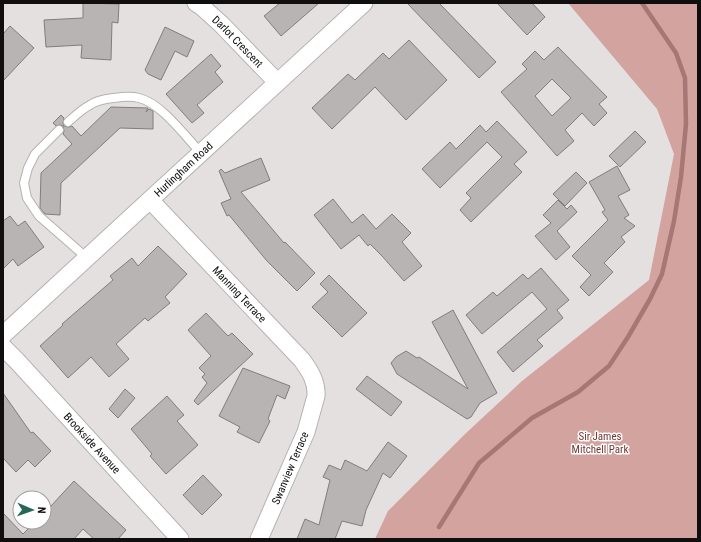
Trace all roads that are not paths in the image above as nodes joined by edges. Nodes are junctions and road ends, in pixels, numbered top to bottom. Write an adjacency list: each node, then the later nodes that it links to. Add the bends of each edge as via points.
1 (196, 3): 3 (street, Darlot Crescent, via 221,24)
2 (364, 3): 3 (street, Hurlingham Road)
3 (277, 82): 6 (street, Hurlingham Road)
4 (68, 122): 6 (lane, via 90,104 120,97 138,98 158,109)
5 (59, 130): 8 (lane, via 35,154 24,183 28,198 39,216)
6 (201, 153): 7 (street, Hurlingham Road)
7 (150, 200): 8 (street, Hurlingham Road); 11 (street, Manning Terrace, via 302,360 313,376)
8 (86, 258): 9 (street, Hurlingham Road)
9 (3, 335)
10 (3, 347): 12 (street, Brookside Avenue)
11 (316, 396): 13 (street, Swanview Terrace, via 306,432)
12 (180, 539)
13 (259, 539)

